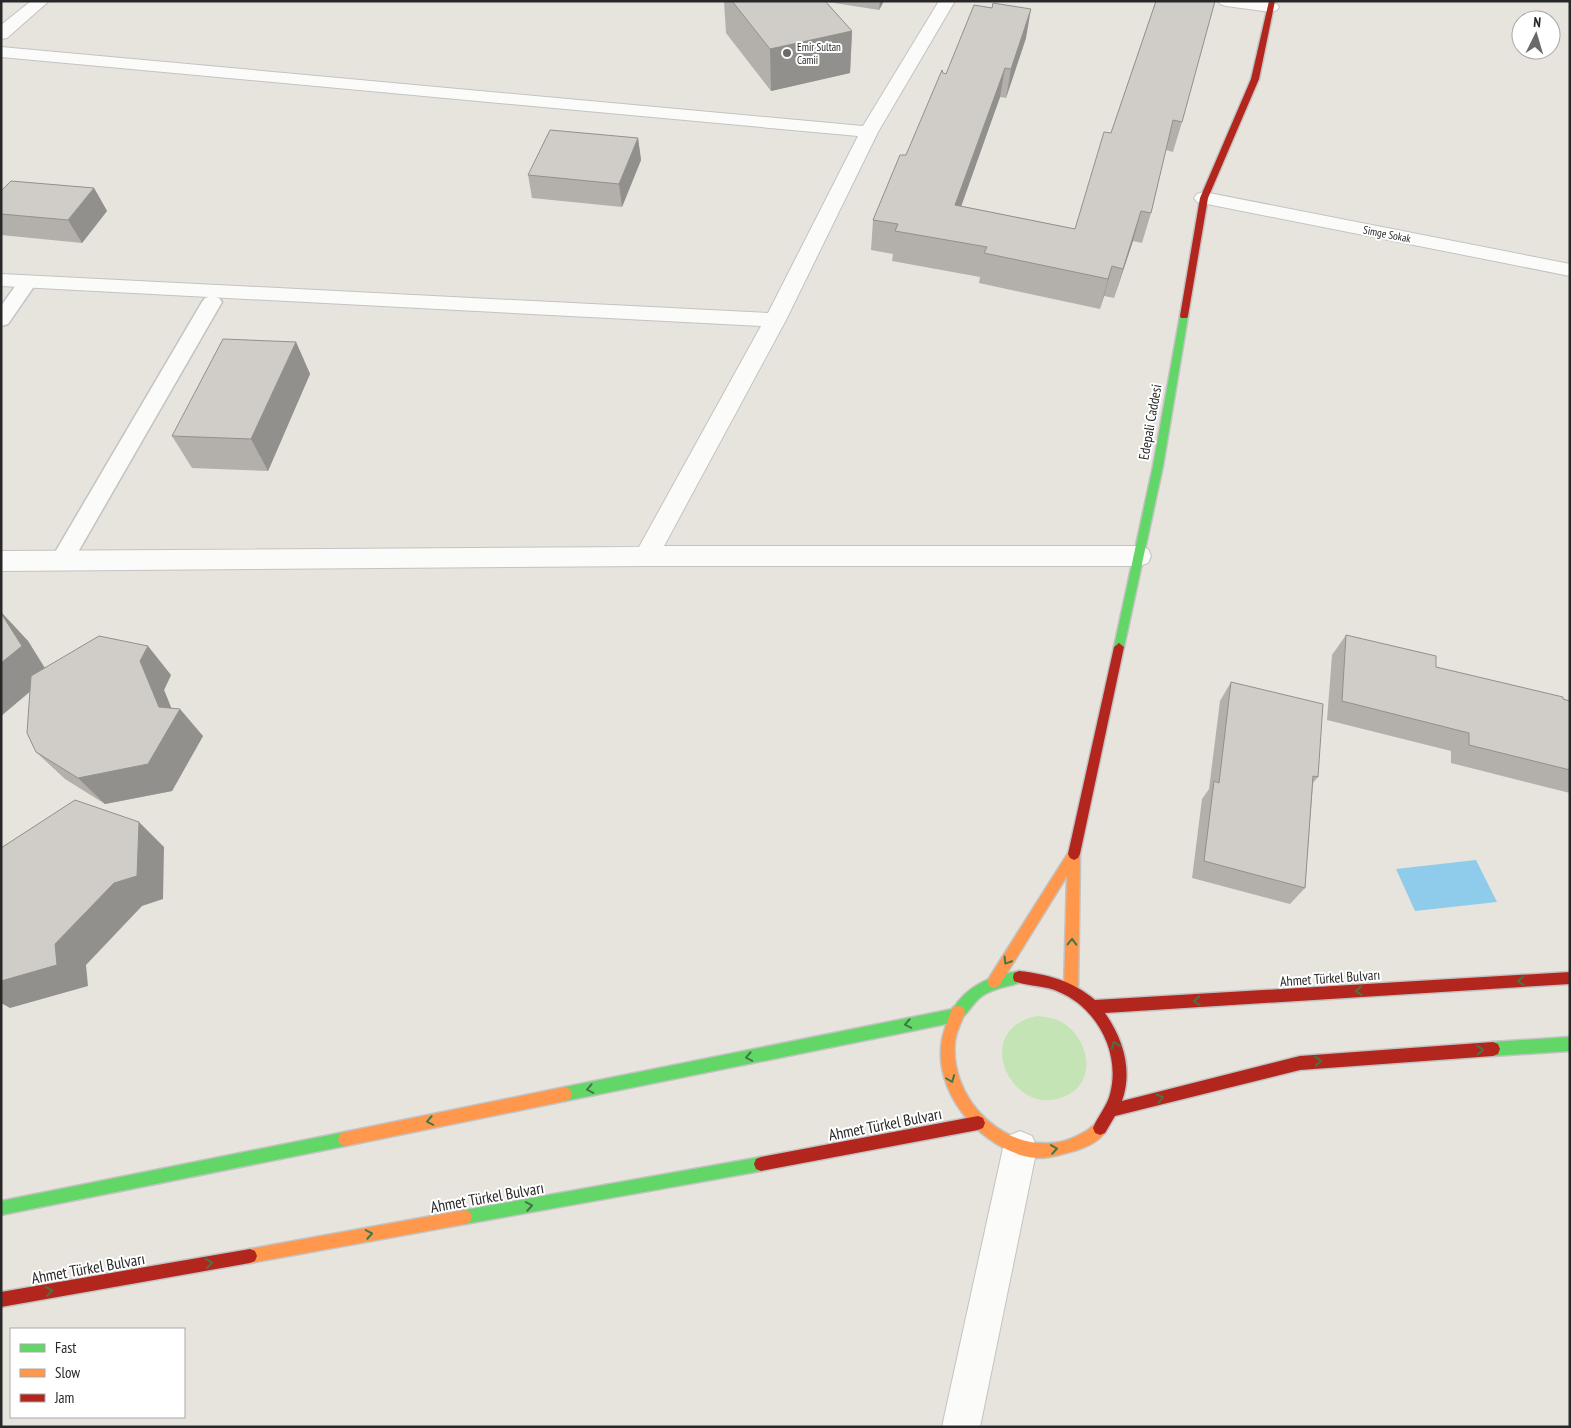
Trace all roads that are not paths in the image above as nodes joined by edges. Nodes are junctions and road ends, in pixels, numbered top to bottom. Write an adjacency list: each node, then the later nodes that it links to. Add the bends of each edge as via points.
1 (41, 1): 5 (street)
2 (947, 1): 7 (street)
3 (1226, 1): 4 (street)
4 (1272, 4): 8 (main road, Edepali Caddesi, via 1255,79)
5 (1, 34)
6 (1, 52): 7 (street)
7 (869, 132): 14 (street)
8 (1204, 198): 9 (street, Simge Sokak); 16 (main road, Edepali Caddesi, via 1158,466)
9 (1570, 270)
10 (1, 280): 11 (street)
11 (28, 282): 13 (lane); 14 (street)
12 (212, 302): 17 (lane)
13 (1, 320)
14 (775, 320): 15 (street)
15 (646, 556): 16 (street); 17 (street)
16 (1139, 556): 19 (main road, Edepali Caddesi)
17 (62, 560): 18 (street)
18 (1, 561)
19 (1074, 854): 21 (main road, one-way to 21); 22 (main road, one-way to 19)
20 (1570, 978): 23 (main road, Ahmet Türkel Bulvarı, one-way to 23)
21 (994, 982): 22 (main road, via 1019,977 1046,980); 24 (main road, via 972,995)
22 (1071, 990): 23 (main road)
23 (1093, 1007): 26 (main road, one-way to 23, via 1120,1084 1120,1057 1110,1030)
24 (956, 1015): 27 (main road, one-way to 27, via 947,1040 947,1070 958,1099); 29 (main road, one-way to 29)
25 (1570, 1044): 26 (main road, one-way to 25, via 1300,1063)
26 (1113, 1110): 28 (main road, one-way to 26, via 1048,1151 1075,1145 1098,1131)
27 (978, 1123): 28 (main road, via 997,1138); 30 (main road, Ahmet Türkel Bulvarı, one-way to 27, via 722,1172)
28 (1020, 1148): 31 (street)
29 (1, 1208)
30 (1, 1300)
31 (961, 1427)

